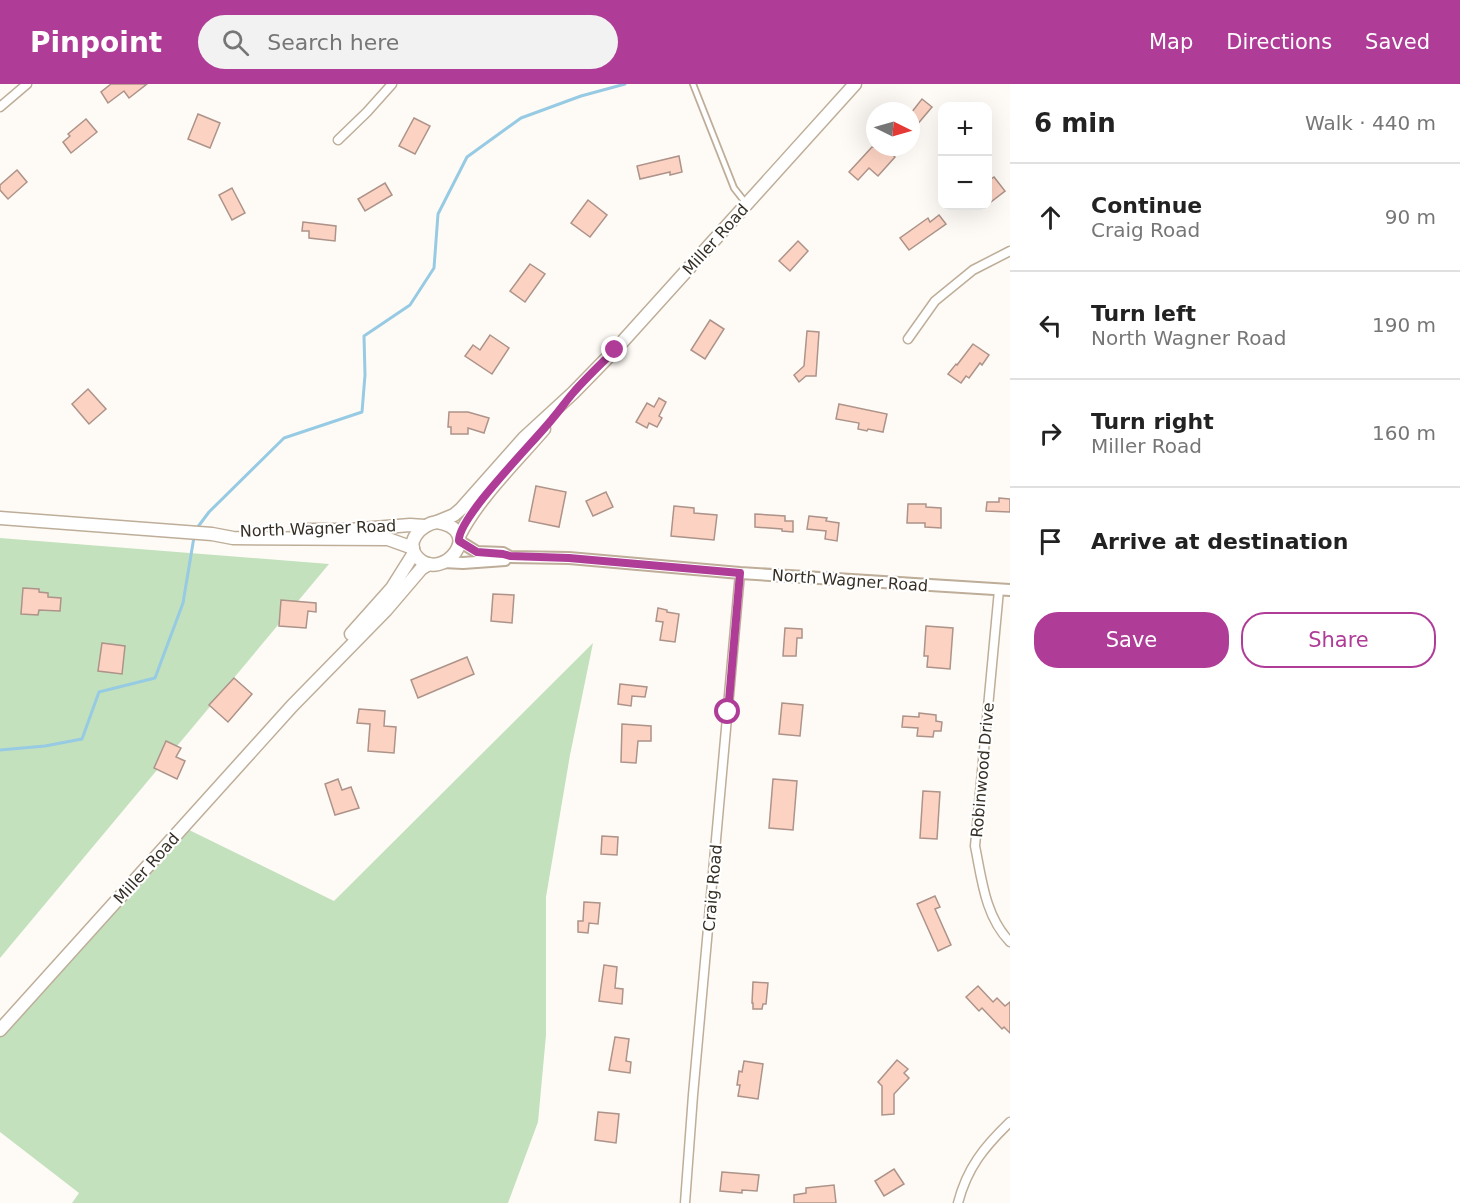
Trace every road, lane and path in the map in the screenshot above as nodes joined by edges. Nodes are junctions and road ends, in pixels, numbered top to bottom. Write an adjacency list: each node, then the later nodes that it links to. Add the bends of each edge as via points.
1 (27, 84): 5 (street)
2 (392, 84): 6 (street)
3 (693, 84): 7 (lane, via 734,188)
4 (855, 84): 7 (main road, Miller Road)
5 (0, 107)
6 (338, 140)
7 (747, 204): 10 (main road, Miller Road)
8 (1010, 251): 9 (street, via 973,270 935,301)
9 (908, 339)
10 (573, 393): 12 (main road, Miller Road, via 524,438 454,515); 14 (main road, Miller Road, via 480,502)
11 (0, 518): 13 (main road, North Wagner Road)
12 (431, 524): 13 (main road, North Wagner Road); 14 (main road, via 454,528); 15 (main road, via 419,530)
13 (207, 533): 15 (main road, North Wagner Road, via 233,538 388,539)
14 (459, 539): 16 (street, North Wagner Road, via 477,552); 17 (main road, via 455,554)
15 (413, 550): 18 (main road); 21 (main road, Miller Road, via 392,588)
16 (510, 556): 17 (street, North Wagner Road, via 505,560); 19 (street, North Wagner Road)
17 (443, 562): 18 (main road)
18 (429, 564): 21 (main road, Miller Road)
19 (740, 573): 20 (street, North Wagner Road); 25 (street, Craig Road)
20 (1004, 590): 22 (street, Robinwood Drive, via 975,846 990,912)
21 (292, 706): 23 (main road, Miller Road)
22 (1010, 942)
23 (0, 1030)
24 (1010, 1122): 26 (street, via 972,1164)
25 (685, 1203)
26 (958, 1203)

